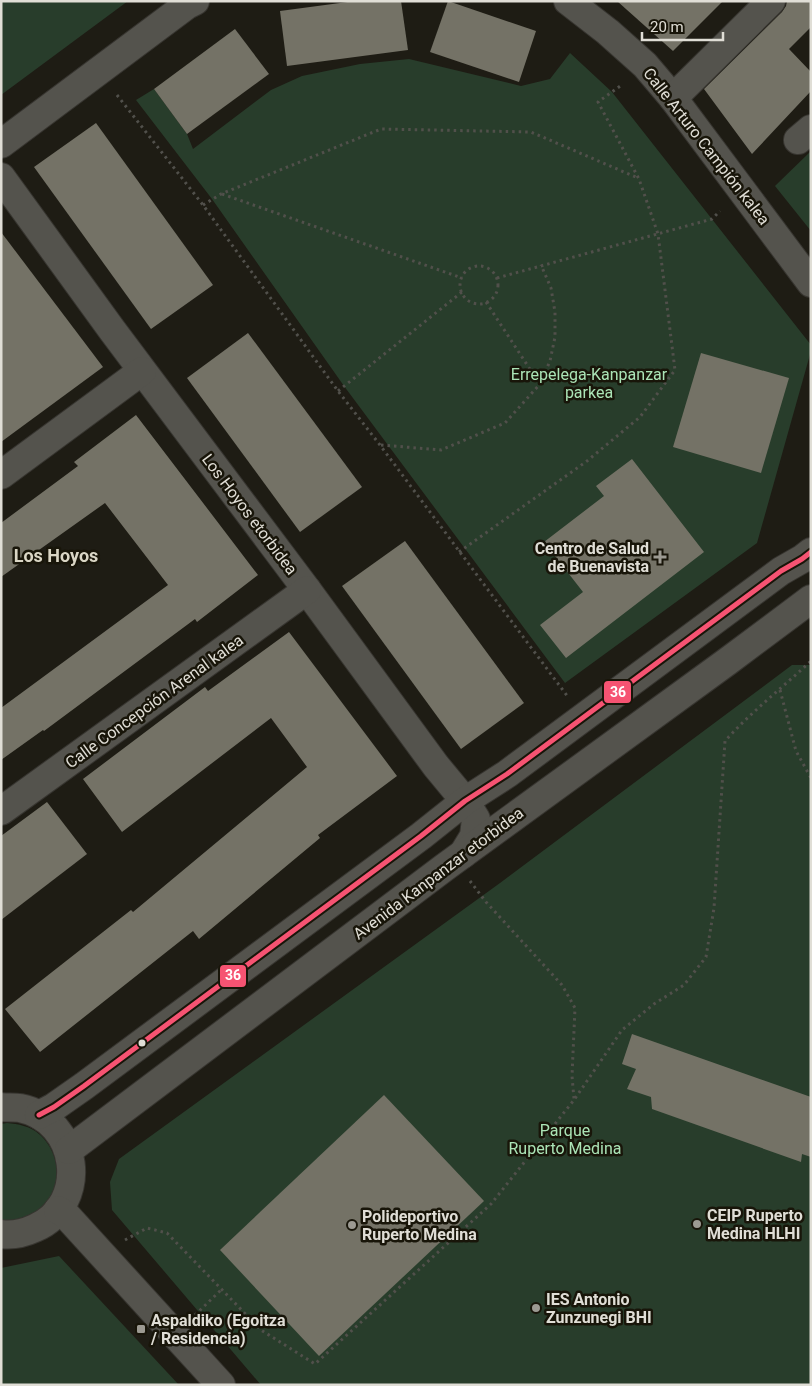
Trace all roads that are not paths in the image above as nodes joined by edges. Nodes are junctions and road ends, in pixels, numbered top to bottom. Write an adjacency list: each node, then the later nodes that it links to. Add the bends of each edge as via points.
1 (195, 1): 5 (street)
2 (568, 1): 4 (street, Calle Arturo Campión kalea, via 645,64)
3 (771, 1): 4 (street)
4 (673, 98): 7 (street, Calle Arturo Campión kalea)
5 (1, 144)
6 (1, 177): 8 (street, Los Hoyos etorbidea)
7 (811, 283)
8 (142, 371): 9 (street); 11 (street, Los Hoyos etorbidea)
9 (1, 475)
10 (807, 555): 12 (street, via 783,581 791,590); 13 (street, via 507,774)
11 (307, 590): 13 (street, Los Hoyos etorbidea); 14 (street, Calle Concepción Arenal kalea)
12 (810, 600): 15 (street, Avenida Kanpanzar etorbidea)
13 (465, 801): 15 (street, Los Hoyos etorbidea, via 476,819); 17 (street, via 84,1086)
14 (1, 811)
15 (465, 867): 18 (street, Avenida Kanpanzar etorbidea)
16 (1, 1107): 17 (street, via 20,1108)
17 (40, 1115): 18 (street, via 62,1136)
18 (68, 1150): 19 (street, via 72,1171 68,1192)
19 (58, 1210): 20 (street, via 43,1224 25,1233); 21 (street)
20 (1, 1234)
21 (221, 1385)

